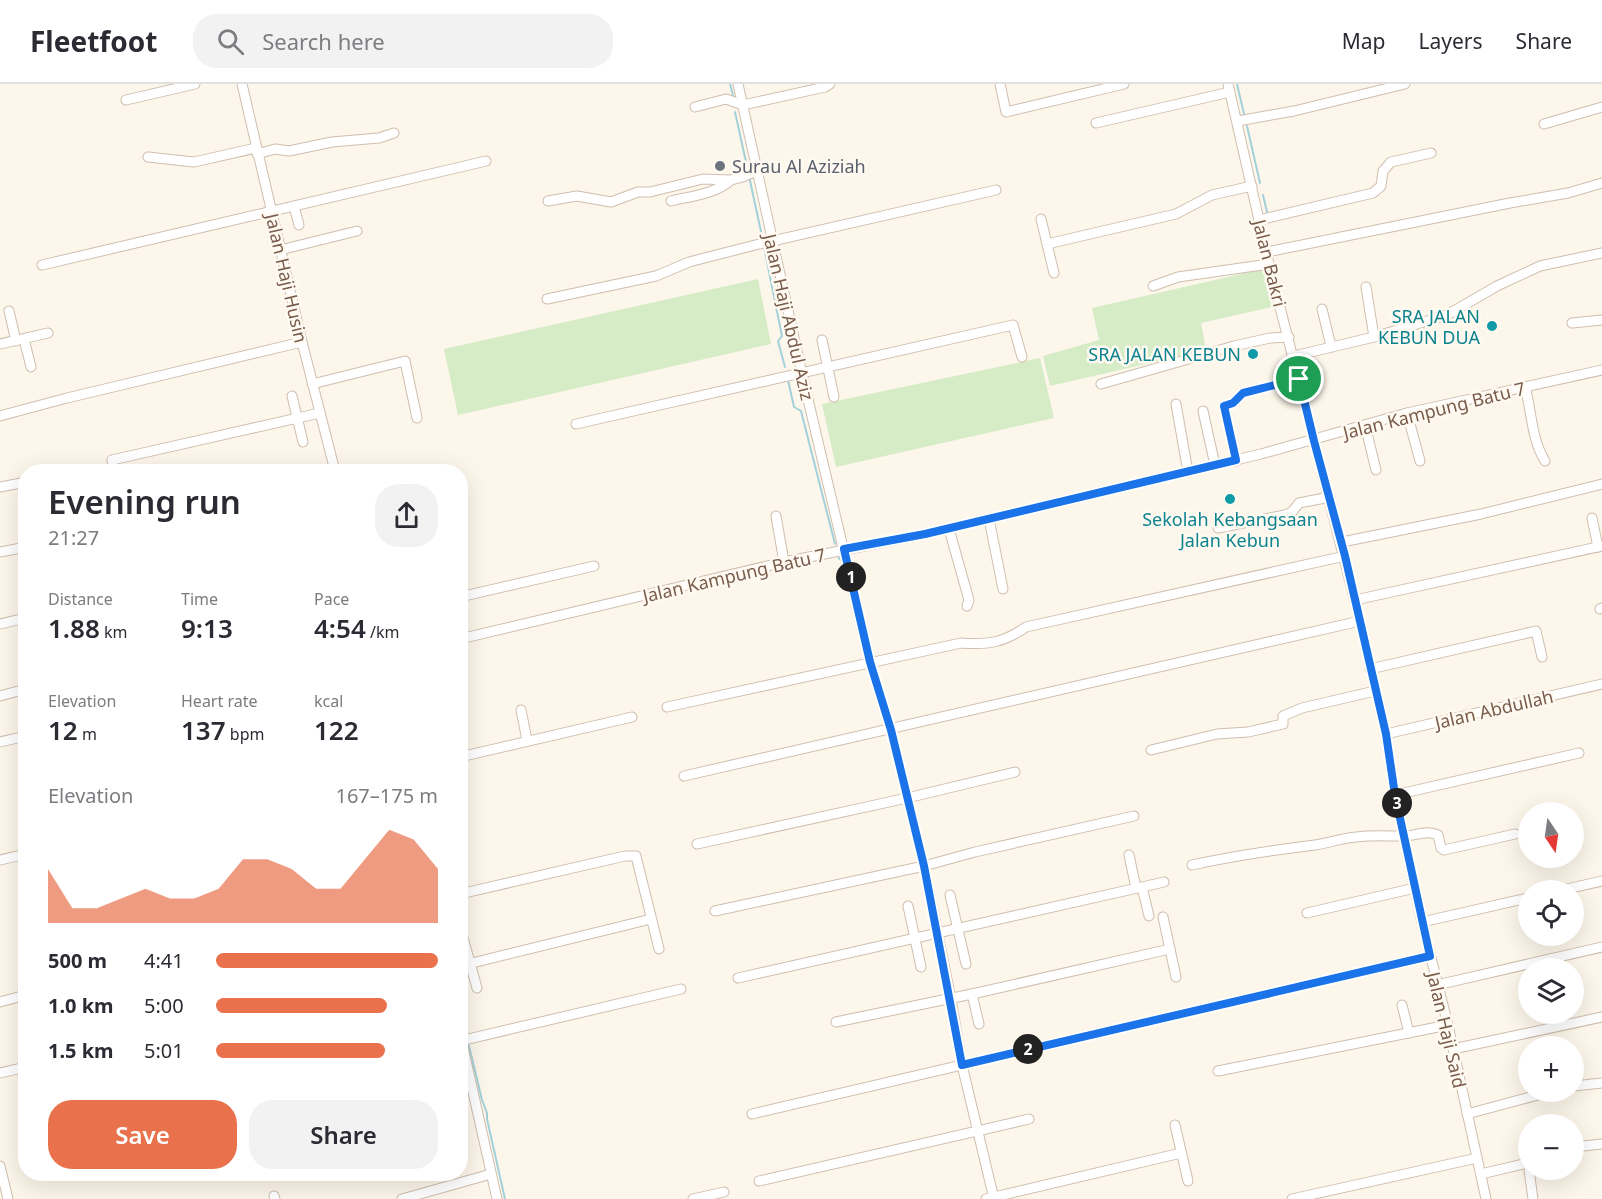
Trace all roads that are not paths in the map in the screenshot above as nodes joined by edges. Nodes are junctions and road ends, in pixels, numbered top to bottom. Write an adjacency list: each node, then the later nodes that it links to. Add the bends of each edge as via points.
1 (195, 84): 9 (street)
2 (242, 84): 17 (street, Jalan Haji Husin)
3 (738, 84): 10 (street, Jalan Haji Abdul Aziz)
4 (830, 84): 10 (street)
5 (1000, 84): 6 (street, via 1006,112)
6 (1124, 84)
7 (1406, 84): 13 (street)
8 (1229, 88): 13 (street, Jalan Bakri); 14 (street)
9 (126, 100)
10 (743, 105): 11 (street, via 726,99); 21 (street, Jalan Haji Abdul Aziz)
11 (694, 107)
12 (1602, 107): 15 (street)
13 (1238, 121): 24 (street, Jalan Bakri)
14 (1095, 123)
15 (1544, 124)
16 (394, 133): 17 (street, via 289,151)
17 (256, 151): 19 (street, via 194,162); 29 (street, Jalan Haji Husin)
18 (1431, 153): 31 (street, via 1391,162 1383,171 1381,186 1373,193)
19 (148, 158)
20 (486, 161): 28 (street)
21 (756, 171): 22 (street); 34 (street, Jalan Haji Abdul Aziz)
22 (731, 180): 26 (street, via 703,179 638,192 611,202 577,196); 27 (street, via 722,188)
23 (1602, 183): 37 (street)
24 (1251, 186): 31 (street, Jalan Bakri); 35 (street, via 1212,195 1176,214)
25 (996, 190): 34 (street)
26 (548, 201)
27 (671, 201)
28 (294, 206): 29 (street); 32 (street)
29 (271, 211): 36 (street, Jalan Haji Husin); 40 (street)
30 (1041, 219): 35 (street)
31 (1259, 220): 37 (street, Jalan Bakri)
32 (299, 225)
33 (357, 231): 36 (street)
34 (766, 243): 44 (street, via 689,262 656,276); 62 (street, Jalan Haji Abdul Aziz)
35 (1047, 244): 41 (street)
36 (280, 250): 54 (street, Jalan Haji Husin)
37 (1267, 252): 39 (street, Jalan Bakri)
38 (1602, 253): 51 (street, via 1540,266 1447,315)
39 (1269, 264): 42 (street, via 1178,277); 50 (street, Jalan Bakri)
40 (42, 265)
41 (1054, 273)
42 (1154, 286)
43 (1366, 288): 51 (street)
44 (547, 299)
45 (1322, 309): 56 (street)
46 (9, 311): 52 (street)
47 (1602, 320): 48 (street)
48 (1572, 322)
49 (48, 333): 52 (street)
50 (1289, 337): 57 (street, Jalan Bakri); 65 (street, via 1234,346)
51 (1374, 337): 56 (street)
52 (20, 340): 55 (street); 59 (street)
53 (822, 340): 60 (street)
54 (302, 342): 64 (street, Jalan Haji Husin); 73 (street)
55 (0, 344)
56 (1331, 346): 57 (street)
57 (1294, 356): 63 (street, Jalan Bakri)
58 (1022, 357): 60 (street, via 1013,325)
59 (31, 367)
60 (828, 368): 62 (street); 68 (street)
61 (1602, 370): 66 (street, Jalan Kampung Batu 7)
62 (801, 374): 76 (street); 100 (street, Jalan Haji Abdul Aziz)
63 (1299, 379): 78 (street, Jalan Bakri); 80 (street, via 1243,393 1224,406)
64 (312, 384): 71 (street, Jalan Haji Husin); 75 (street, via 405,361)
65 (1101, 384)
66 (1525, 387): 72 (street, Jalan Kampung Batu 7); 82 (street, via 1532,430)
67 (292, 396): 74 (street)
68 (834, 397)
69 (1176, 404): 87 (street)
70 (1203, 411): 85 (street)
71 (320, 413): 74 (street); 84 (street, Jalan Haji Husin)
72 (1407, 413): 77 (street, Jalan Kampung Batu 7); 81 (street)
73 (0, 416)
74 (297, 418): 79 (street); 83 (street, via 112,460)
75 (417, 418)
76 (576, 424)
77 (1365, 425): 78 (street, Jalan Kampung Batu 7); 86 (street)
78 (1314, 441): 80 (street, Jalan Kampung Batu 7); 91 (street, Jalan Haji Said)
79 (303, 442)
80 (1236, 460): 85 (street, Jalan Kampung Batu 7)
81 (1420, 461)
82 (1545, 461)
83 (113, 464)
84 (333, 464)
85 (1215, 465): 87 (street, Jalan Kampung Batu 7)
86 (1376, 470)
87 (1188, 472): 94 (street, Jalan Kampung Batu 7)
88 (18, 484): 90 (street)
89 (1602, 484): 97 (street)
90 (0, 487)
91 (1330, 497): 95 (street, via 1299,503 1285,514); 97 (street, Jalan Haji Said)
92 (776, 516): 103 (street)
93 (1592, 518): 98 (street)
94 (989, 519): 96 (street, Jalan Kampung Batu 7); 105 (street)
95 (1218, 528)
96 (949, 529): 100 (street, Jalan Kampung Batu 7); 108 (street, via 969,600)
97 (1342, 542): 102 (street, Jalan Haji Said)
98 (1600, 547): 107 (street)
99 (18, 549): 101 (street)
100 (844, 549): 103 (street, Jalan Kampung Batu 7); 114 (street, Jalan Haji Abdul Aziz)
101 (0, 552)
102 (1345, 556): 107 (street, Jalan Haji Said); 114 (street, via 1026,627 1012,637 987,645 961,643)
103 (784, 562): 112 (street, Jalan Kampung Batu 7)
104 (594, 566): 106 (street)
105 (1003, 589)
106 (468, 595)
107 (1355, 600): 110 (street, Jalan Haji Said)
108 (967, 606)
109 (18, 620): 111 (street)
110 (1360, 621): 115 (street, Jalan Haji Said); 123 (street)
111 (0, 624)
112 (468, 637)
113 (1542, 657): 115 (street, via 1536,631)
114 (870, 662): 120 (street); 123 (street, Jalan Haji Abdul Aziz)
115 (1370, 669): 118 (street, Jalan Haji Said)
116 (1602, 684): 124 (street, Jalan Abdullah)
117 (18, 691): 119 (street)
118 (1375, 691): 124 (street, Jalan Haji Said); 128 (street, via 1302,708 1283,716 1283,724)
119 (0, 696)
120 (667, 707)
121 (521, 710): 126 (street)
122 (632, 717): 126 (street)
123 (891, 730): 132 (street); 134 (street, Jalan Haji Abdul Aziz)
124 (1386, 734): 133 (street, Jalan Haji Said)
125 (18, 738): 127 (street)
126 (527, 740): 130 (street)
127 (0, 742)
128 (1151, 750)
129 (1579, 753): 133 (street)
130 (468, 755)
131 (1015, 772): 134 (street)
132 (684, 776)
133 (1395, 795): 137 (street, Jalan Haji Said)
134 (907, 798): 138 (street); 143 (street, Jalan Haji Abdul Aziz)
135 (1134, 816): 143 (street)
136 (1515, 834): 137 (street, via 1444,850 1435,834)
137 (1404, 837): 142 (street, via 1359,836); 148 (street, Jalan Haji Said)
138 (698, 844)
139 (1129, 855): 147 (street)
140 (18, 856): 141 (street)
141 (0, 860)
142 (1192, 865)
143 (924, 866): 153 (street); 160 (street, Jalan Haji Abdul Aziz)
144 (1602, 881): 146 (street)
145 (1164, 882): 147 (street)
146 (1584, 885)
147 (1139, 887): 155 (street); 159 (street)
148 (1415, 888): 154 (street); 158 (street, Jalan Haji Said)
149 (468, 892): 157 (street, via 631,855 639,862)
150 (950, 895): 159 (street)
151 (1518, 900): 158 (street)
152 (908, 906): 161 (street)
153 (715, 912)
154 (1308, 913)
155 (1149, 916)
156 (1163, 917): 163 (street)
157 (651, 919): 164 (street); 166 (street)
158 (1422, 922): 165 (street, Jalan Haji Said)
159 (958, 928): 160 (street); 167 (street)
160 (937, 932): 161 (street); 177 (street, Jalan Haji Abdul Aziz)
161 (915, 938): 168 (street); 171 (street)
162 (1602, 947): 172 (street)
163 (1170, 949): 170 (street); 175 (street)
164 (659, 950)
165 (1430, 956): 172 (street, Jalan Haji Said); 187 (street)
166 (468, 964)
167 (966, 964)
168 (921, 967)
169 (468, 971): 173 (street)
170 (1176, 976)
171 (738, 978)
172 (1437, 985): 183 (street, Jalan Haji Said)
173 (477, 988)
174 (681, 989): 185 (street)
175 (972, 994): 177 (street); 182 (street)
176 (18, 997): 178 (street)
177 (951, 999): 181 (street); 187 (street, Jalan Haji Abdul Aziz)
178 (0, 1002)
179 (1402, 1005): 184 (street)
180 (1602, 1017): 186 (street)
181 (836, 1022)
182 (979, 1024)
183 (1448, 1025): 184 (street); 186 (street, Jalan Haji Said)
184 (1409, 1032): 189 (street)
185 (468, 1037)
186 (1453, 1049): 196 (street, Jalan Haji Said)
187 (962, 1065): 195 (street); 199 (street, Jalan Haji Abdul Aziz)
188 (18, 1068): 190 (street)
189 (1218, 1071)
190 (0, 1073)
191 (468, 1077): 206 (street)
192 (1602, 1083): 193 (street)
193 (1584, 1085)
194 (1518, 1100): 196 (street)
195 (752, 1114)
196 (1467, 1114): 203 (street, Jalan Haji Said)
197 (1029, 1119): 199 (street)
198 (1175, 1125): 202 (street)
199 (977, 1130): 211 (street, via 814,1173); 214 (street, Jalan Haji Abdul Aziz)
200 (1602, 1144): 201 (street)
201 (1584, 1146)
202 (1181, 1153): 212 (street); 214 (street)
203 (1477, 1158): 207 (street, Jalan Haji Said); 219 (street)
204 (1518, 1165): 207 (street)
205 (0, 1166): 215 (street)
206 (491, 1174): 208 (street); 217 (street)
207 (1481, 1174): 220 (street, Jalan Haji Said)
208 (468, 1180)
209 (1530, 1180): 221 (street)
210 (466, 1181): 216 (street)
211 (759, 1181)
212 (1188, 1181)
213 (724, 1192): 218 (street)
214 (991, 1198)
215 (8, 1199)
216 (402, 1199)
217 (497, 1199)
218 (693, 1199)
219 (1292, 1199)
220 (1486, 1199)
221 (1533, 1199)

